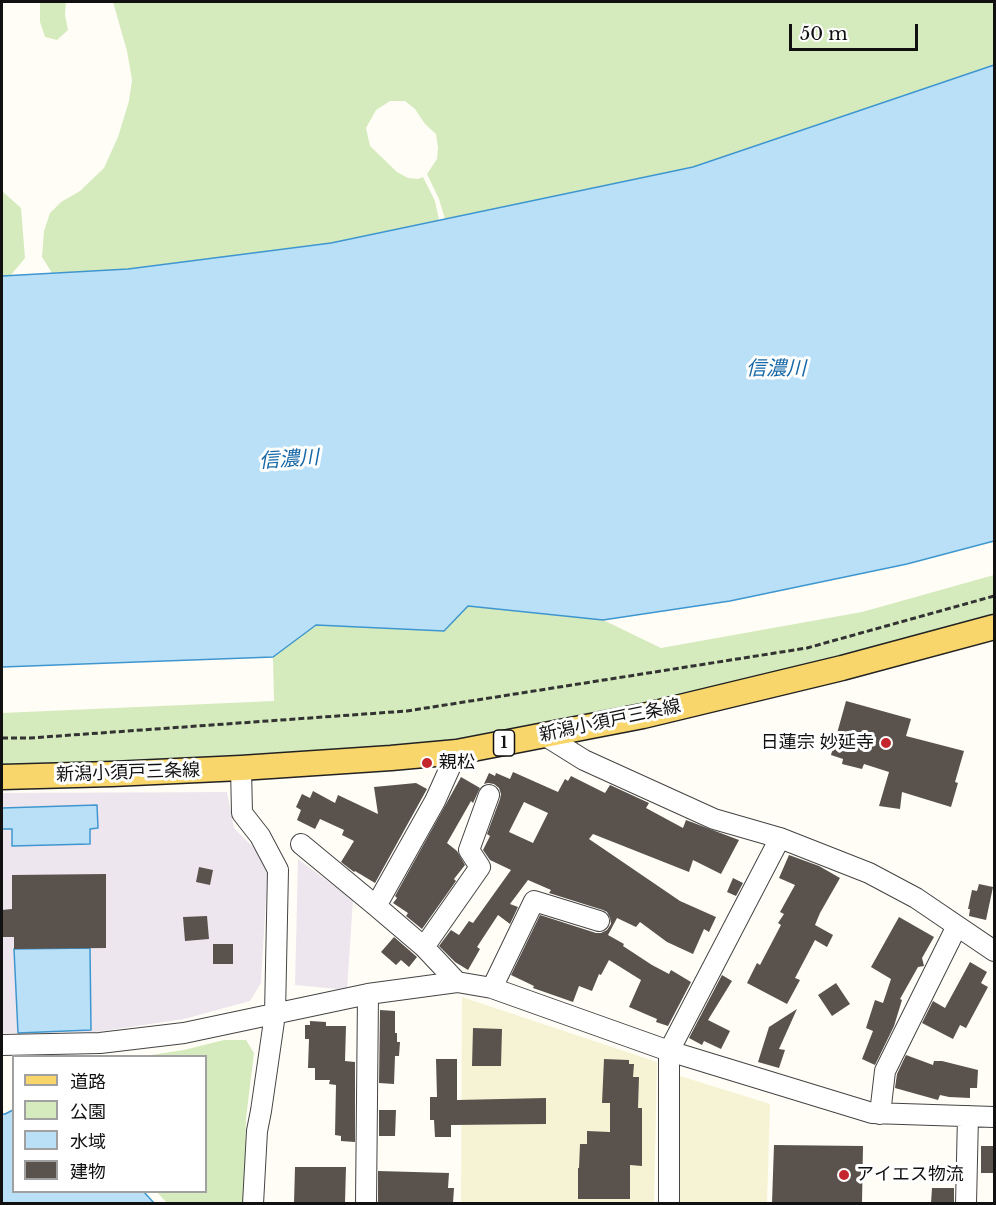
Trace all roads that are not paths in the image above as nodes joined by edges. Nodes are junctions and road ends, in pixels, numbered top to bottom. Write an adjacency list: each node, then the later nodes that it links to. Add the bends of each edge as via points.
1 (994, 627): 2 (main road, 新潟小須戸三条線 / 1, via 820,674)
2 (544, 735): 3 (main road, 新潟小須戸三条線 / 1); 7 (street, via 584,760 714,819)
3 (457, 752): 4 (main road, 新潟小須戸三条線 / 1); 9 (street, via 435,801)
4 (241, 768): 5 (main road, 新潟小須戸三条線 / 1); 17 (street, via 242,813 278,870)
5 (2, 777)
6 (489, 795): 12 (street, via 469,850 480,867)
7 (780, 838): 11 (street, via 869,873); 19 (street)
8 (301, 844): 9 (street)
9 (376, 906): 12 (street)
10 (599, 921): 15 (street, via 534,901)
11 (957, 926): 13 (street); 20 (street, via 885,1071)
12 (424, 947): 14 (street)
13 (994, 951)
14 (457, 982): 15 (street); 16 (street)
15 (492, 988): 19 (street)
16 (369, 994): 17 (street); 24 (street)
17 (275, 1014): 18 (street, via 184,1033 99,1043); 23 (street, via 257,1131)
18 (6, 1045)
19 (669, 1051): 20 (street); 25 (street)
20 (880, 1114): 21 (street)
21 (968, 1116): 22 (street); 26 (street)
22 (994, 1117)
23 (253, 1203)
24 (366, 1203)
25 (669, 1203)
26 (966, 1203)

